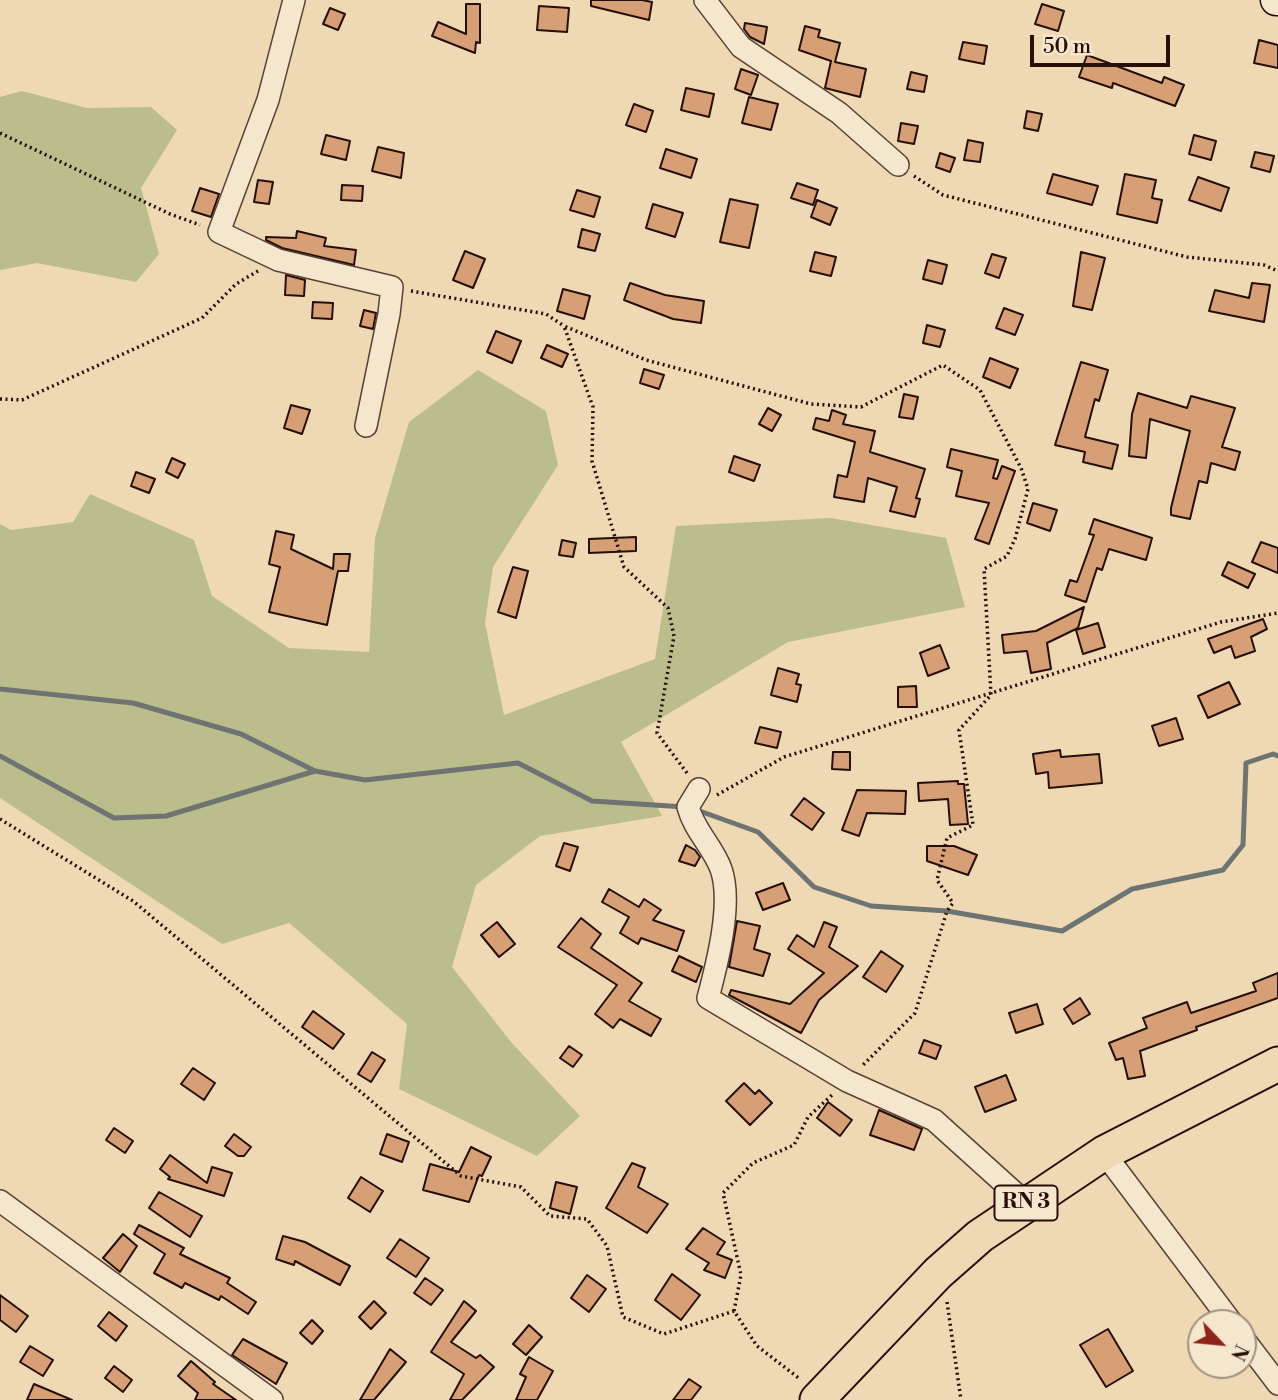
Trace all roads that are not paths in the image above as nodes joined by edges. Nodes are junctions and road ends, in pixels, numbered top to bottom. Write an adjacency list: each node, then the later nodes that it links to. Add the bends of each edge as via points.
1 (294, 0): 4 (street, via 268,100 219,232 278,260 392,287)
2 (705, 0): 3 (street, via 741,47 839,113)
3 (898, 165)
4 (366, 426)
5 (699, 789): 9 (street, via 688,807 721,869 724,889 722,947 708,998 848,1081 934,1121)
6 (1278, 1064): 7 (main road, RN 3)
7 (1104, 1153): 9 (main road, RN 3); 10 (street)
8 (0, 1201): 14 (street)
9 (1026, 1203): 13 (main road, RN 3, via 937,1273)
10 (1221, 1309)
11 (1257, 1356): 12 (street)
12 (1278, 1384)
13 (819, 1398)
14 (272, 1400)

